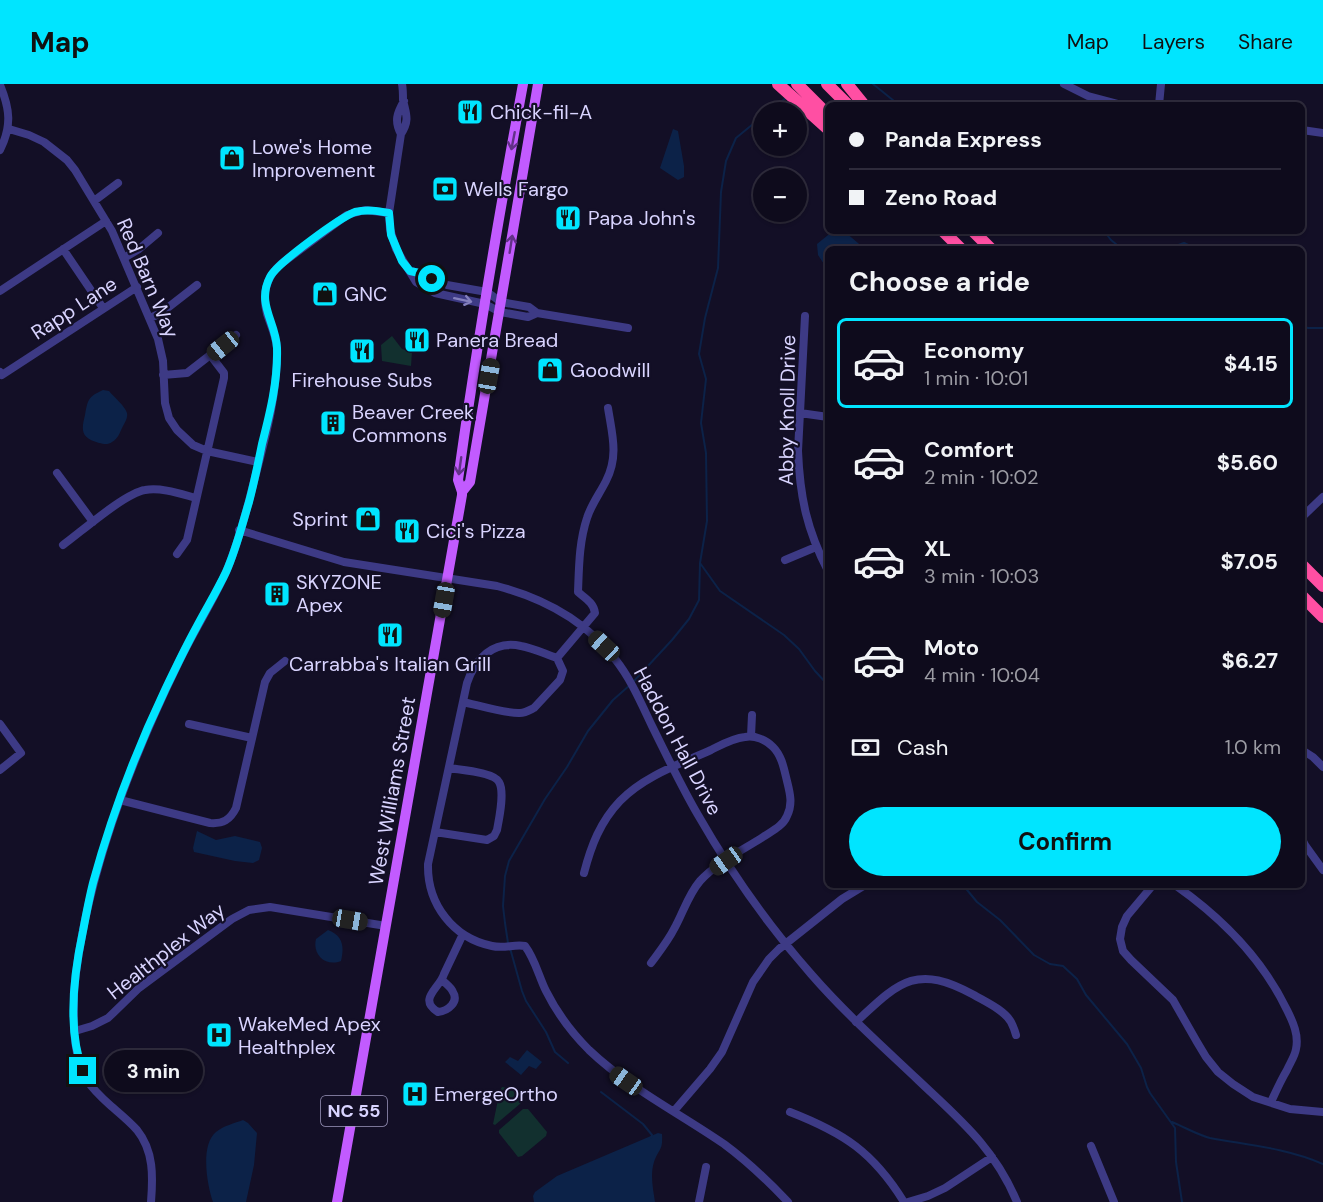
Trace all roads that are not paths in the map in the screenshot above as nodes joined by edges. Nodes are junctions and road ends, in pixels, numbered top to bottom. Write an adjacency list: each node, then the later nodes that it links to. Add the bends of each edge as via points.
1 (402, 84): 23 (street, via 407,111)
2 (524, 84): 36 (main road, West Williams Street / NC 55, one-way to 36)
3 (538, 84): 38 (main road, West Williams Street / NC 55, one-way to 3)
4 (777, 84): 16 (highway)
5 (797, 84): 15 (highway)
6 (827, 84): 11 (highway)
7 (847, 84): 12 (highway)
8 (1064, 84): 13 (street)
9 (1161, 84): 14 (street)
10 (0, 85): 17 (street, via 7,104)
11 (845, 102)
12 (862, 102)
13 (1111, 102)
14 (1158, 102)
15 (825, 112)
16 (825, 126)
17 (9, 129): 20 (street); 22 (street, Red Barn Way, via 57,151 75,170)
18 (1305, 130): 19 (street)
19 (1323, 133)
20 (0, 150)
21 (118, 183): 22 (street)
22 (94, 201): 24 (street, Red Barn Way)
23 (389, 213): 32 (street, via 393,242); 51 (street, via 364,210 347,215 281,264 268,280 265,300 276,342 277,366)
24 (106, 221): 30 (street); 31 (street, Red Barn Way)
25 (158, 233): 31 (street)
26 (946, 234): 28 (highway)
27 (976, 234): 29 (highway)
28 (958, 246)
29 (988, 246)
30 (63, 249): 35 (street); 39 (street)
31 (124, 258): 34 (street, Red Barn Way)
32 (410, 271): 36 (street, via 447,285); 37 (street, one-way to 37, via 416,282 435,293)
33 (197, 285): 41 (street)
34 (137, 287): 39 (street, Rapp Lane); 41 (street, Red Barn Way)
35 (0, 291)
36 (487, 292): 37 (main road, West Williams Street / NC 55); 38 (street)
37 (485, 304): 38 (street); 53 (main road, West Williams Street / NC 55, one-way to 53, via 458,480)
38 (500, 307): 42 (street, via 529,307 537,313); 53 (main road, West Williams Street / NC 55, via 470,482)
39 (103, 308): 45 (street, Rapp Lane, via 2,375)
40 (805, 316): 48 (street, Abby Knoll Drive)
41 (150, 318): 46 (street, Red Barn Way, via 161,348)
42 (628, 328)
43 (236, 335): 44 (street)
44 (211, 356): 46 (street, via 187,373); 50 (street, via 224,378)
45 (0, 372)
46 (163, 375): 50 (street, Red Barn Way, via 169,418 193,445)
47 (608, 408): 70 (street, via 614,456 608,478 587,517 578,592 591,603 595,613)
48 (800, 413): 49 (street); 60 (street, Abby Knoll Drive, via 801,491)
49 (825, 417)
50 (207, 451): 51 (street, Red Barn Way); 55 (street)
51 (258, 462): 58 (street)
52 (57, 473): 57 (street)
53 (462, 492): 65 (main road, West Williams Street / NC 55)
54 (1323, 497): 56 (street)
55 (196, 498): 57 (street, via 160,490 138,491); 61 (street, via 187,540)
56 (1305, 515)
57 (93, 522): 59 (street)
58 (239, 530): 65 (street, Haddon Hall Drive, via 344,562); 85 (street, via 226,571 164,693)
59 (63, 545)
60 (816, 547): 62 (street); 63 (street, Abby Knoll Drive)
61 (177, 554)
62 (785, 561)
63 (825, 565)
64 (1305, 568): 66 (highway)
65 (447, 578): 70 (street, Haddon Hall Drive, via 497,586 536,599); 94 (main road, West Williams Street / NC 55)
66 (1323, 586)
67 (1305, 599): 69 (highway)
68 (1305, 610): 71 (highway)
69 (1323, 617)
70 (582, 627): 72 (street); 83 (street, Haddon Hall Drive, via 622,669)
71 (1323, 627)
72 (557, 658): 74 (street, via 522,646 495,648 474,666); 74 (street, via 563,671 560,680 528,711 516,713)
73 (285, 661): 79 (street, via 265,682)
74 (463, 702): 82 (street)
75 (752, 715): 78 (street)
76 (0, 724): 84 (street, via 21,753)
77 (189, 724): 79 (street)
78 (751, 736): 83 (street, via 738,738); 88 (street, via 770,744 780,757 790,809 776,828)
79 (252, 738): 85 (street, via 236,808 224,822 210,823)
80 (1305, 752): 81 (street)
81 (1323, 767)
82 (449, 768): 86 (street); 86 (street, via 497,779 502,789 497,830 487,840)
83 (672, 768): 88 (street, Haddon Hall Drive); 90 (street, via 634,789 613,810 596,836)
84 (0, 770)
85 (120, 800): 100 (street, via 94,880 79,950)
86 (435, 832): 95 (street, via 428,864 430,889 443,915)
87 (1305, 843): 89 (street)
88 (726, 861): 96 (street, Haddon Hall Drive); 97 (street, via 695,888)
89 (1323, 870)
90 (584, 873)
91 (860, 888): 96 (street)
92 (1150, 888): 102 (street, via 1122,927 1124,951 1173,1000 1218,1072 1253,1097)
93 (1180, 888): 102 (street, via 1248,948 1276,988 1294,1025 1296,1049)
94 (386, 926): 100 (street, Healthplex Way, via 280,907 249,910 139,988 108,1018); 110 (main road, West Williams Street / NC 55)
95 (463, 934): 98 (street); 103 (street, via 494,947 525,946 552,1004 580,1040 614,1072)
96 (786, 944): 99 (street, Haddon Hall Drive); 103 (street, via 757,975 722,1052)
97 (651, 963)
98 (442, 980)
99 (856, 1022): 101 (street, via 900,985 931,979 956,985 999,1010); 107 (street, Haddon Hall Drive, via 961,1119)
100 (75, 1031): 109 (street, via 79,1062 87,1080 143,1140 153,1166)
101 (1016, 1035)
102 (1270, 1102): 105 (street, via 1290,1109)
103 (674, 1111): 112 (street, via 746,1161)
104 (790, 1112): 113 (street, via 830,1129 860,1149)
105 (1323, 1112)
106 (1091, 1146): 115 (street)
107 (992, 1157): 113 (street, via 945,1188); 114 (street, Haddon Hall Drive)
108 (706, 1167): 111 (street)
109 (151, 1202)
110 (337, 1202)
111 (699, 1202)
112 (788, 1202)
113 (906, 1202)
114 (1017, 1202)
115 (1114, 1202)

